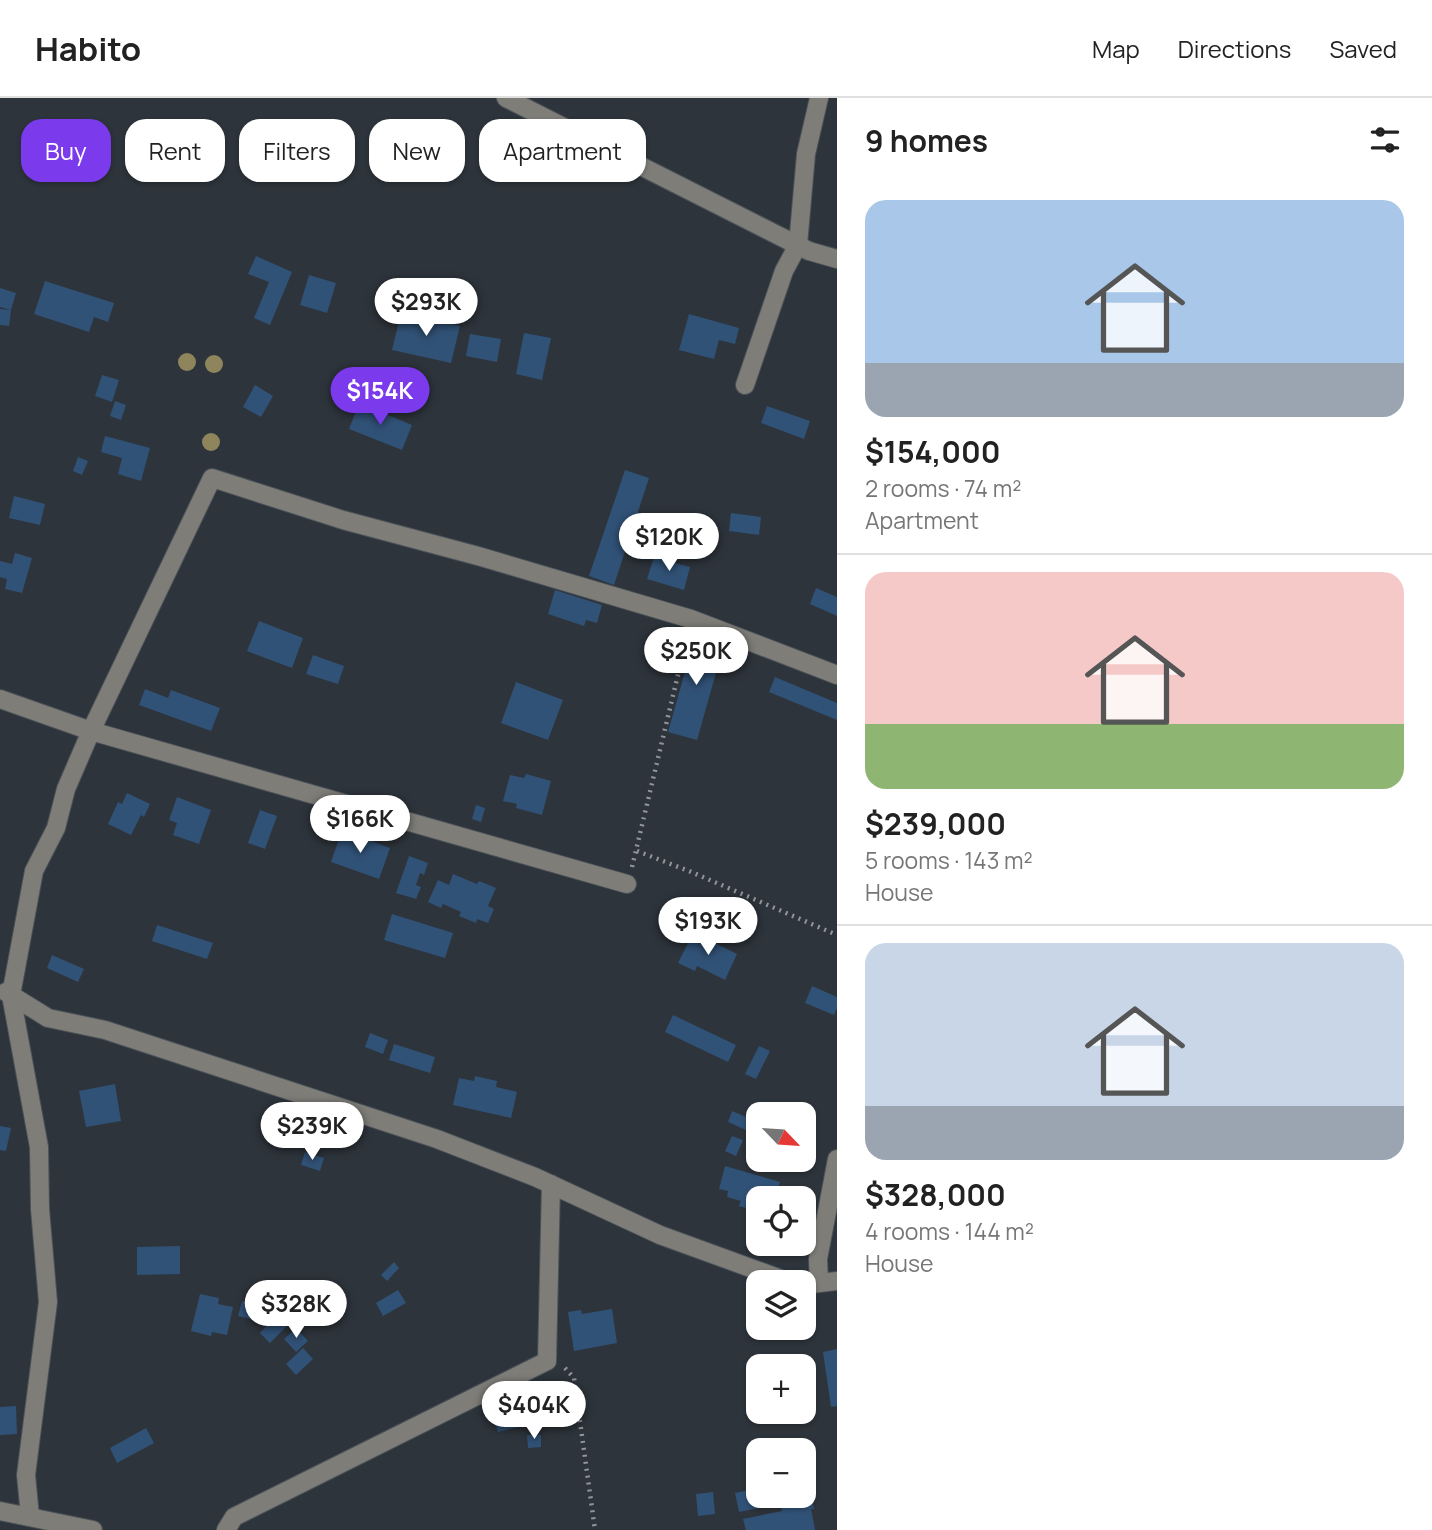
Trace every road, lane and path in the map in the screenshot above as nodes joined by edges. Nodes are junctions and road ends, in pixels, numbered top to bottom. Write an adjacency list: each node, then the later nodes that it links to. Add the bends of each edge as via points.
1 (506, 98): 3 (street)
2 (819, 98): 3 (street, via 806,154)
3 (798, 246): 4 (street); 5 (street, via 784,271)
4 (837, 259)
5 (745, 385)
6 (691, 619): 7 (street); 9 (street, via 212,478); 10 (path)
7 (837, 675)
8 (0, 699): 9 (street)
9 (91, 731): 11 (street); 13 (street, via 66,789 56,828 34,871)
10 (636, 851): 11 (path); 12 (path)
11 (627, 884)
12 (837, 935)
13 (6, 992): 15 (street, via 48,1018 105,1030 438,1139); 20 (street, via 39,1147 48,1302 26,1475)
14 (837, 1158): 17 (street, via 818,1259)
15 (551, 1184): 16 (street, via 660,1235); 18 (street)
16 (756, 1270)
17 (820, 1283)
18 (547, 1361): 22 (street, via 234,1517); 23 (path, via 548,1370 564,1366 574,1378)
19 (0, 1511): 20 (street)
20 (30, 1516): 21 (street)
21 (93, 1530)
22 (226, 1530)
23 (595, 1530)

